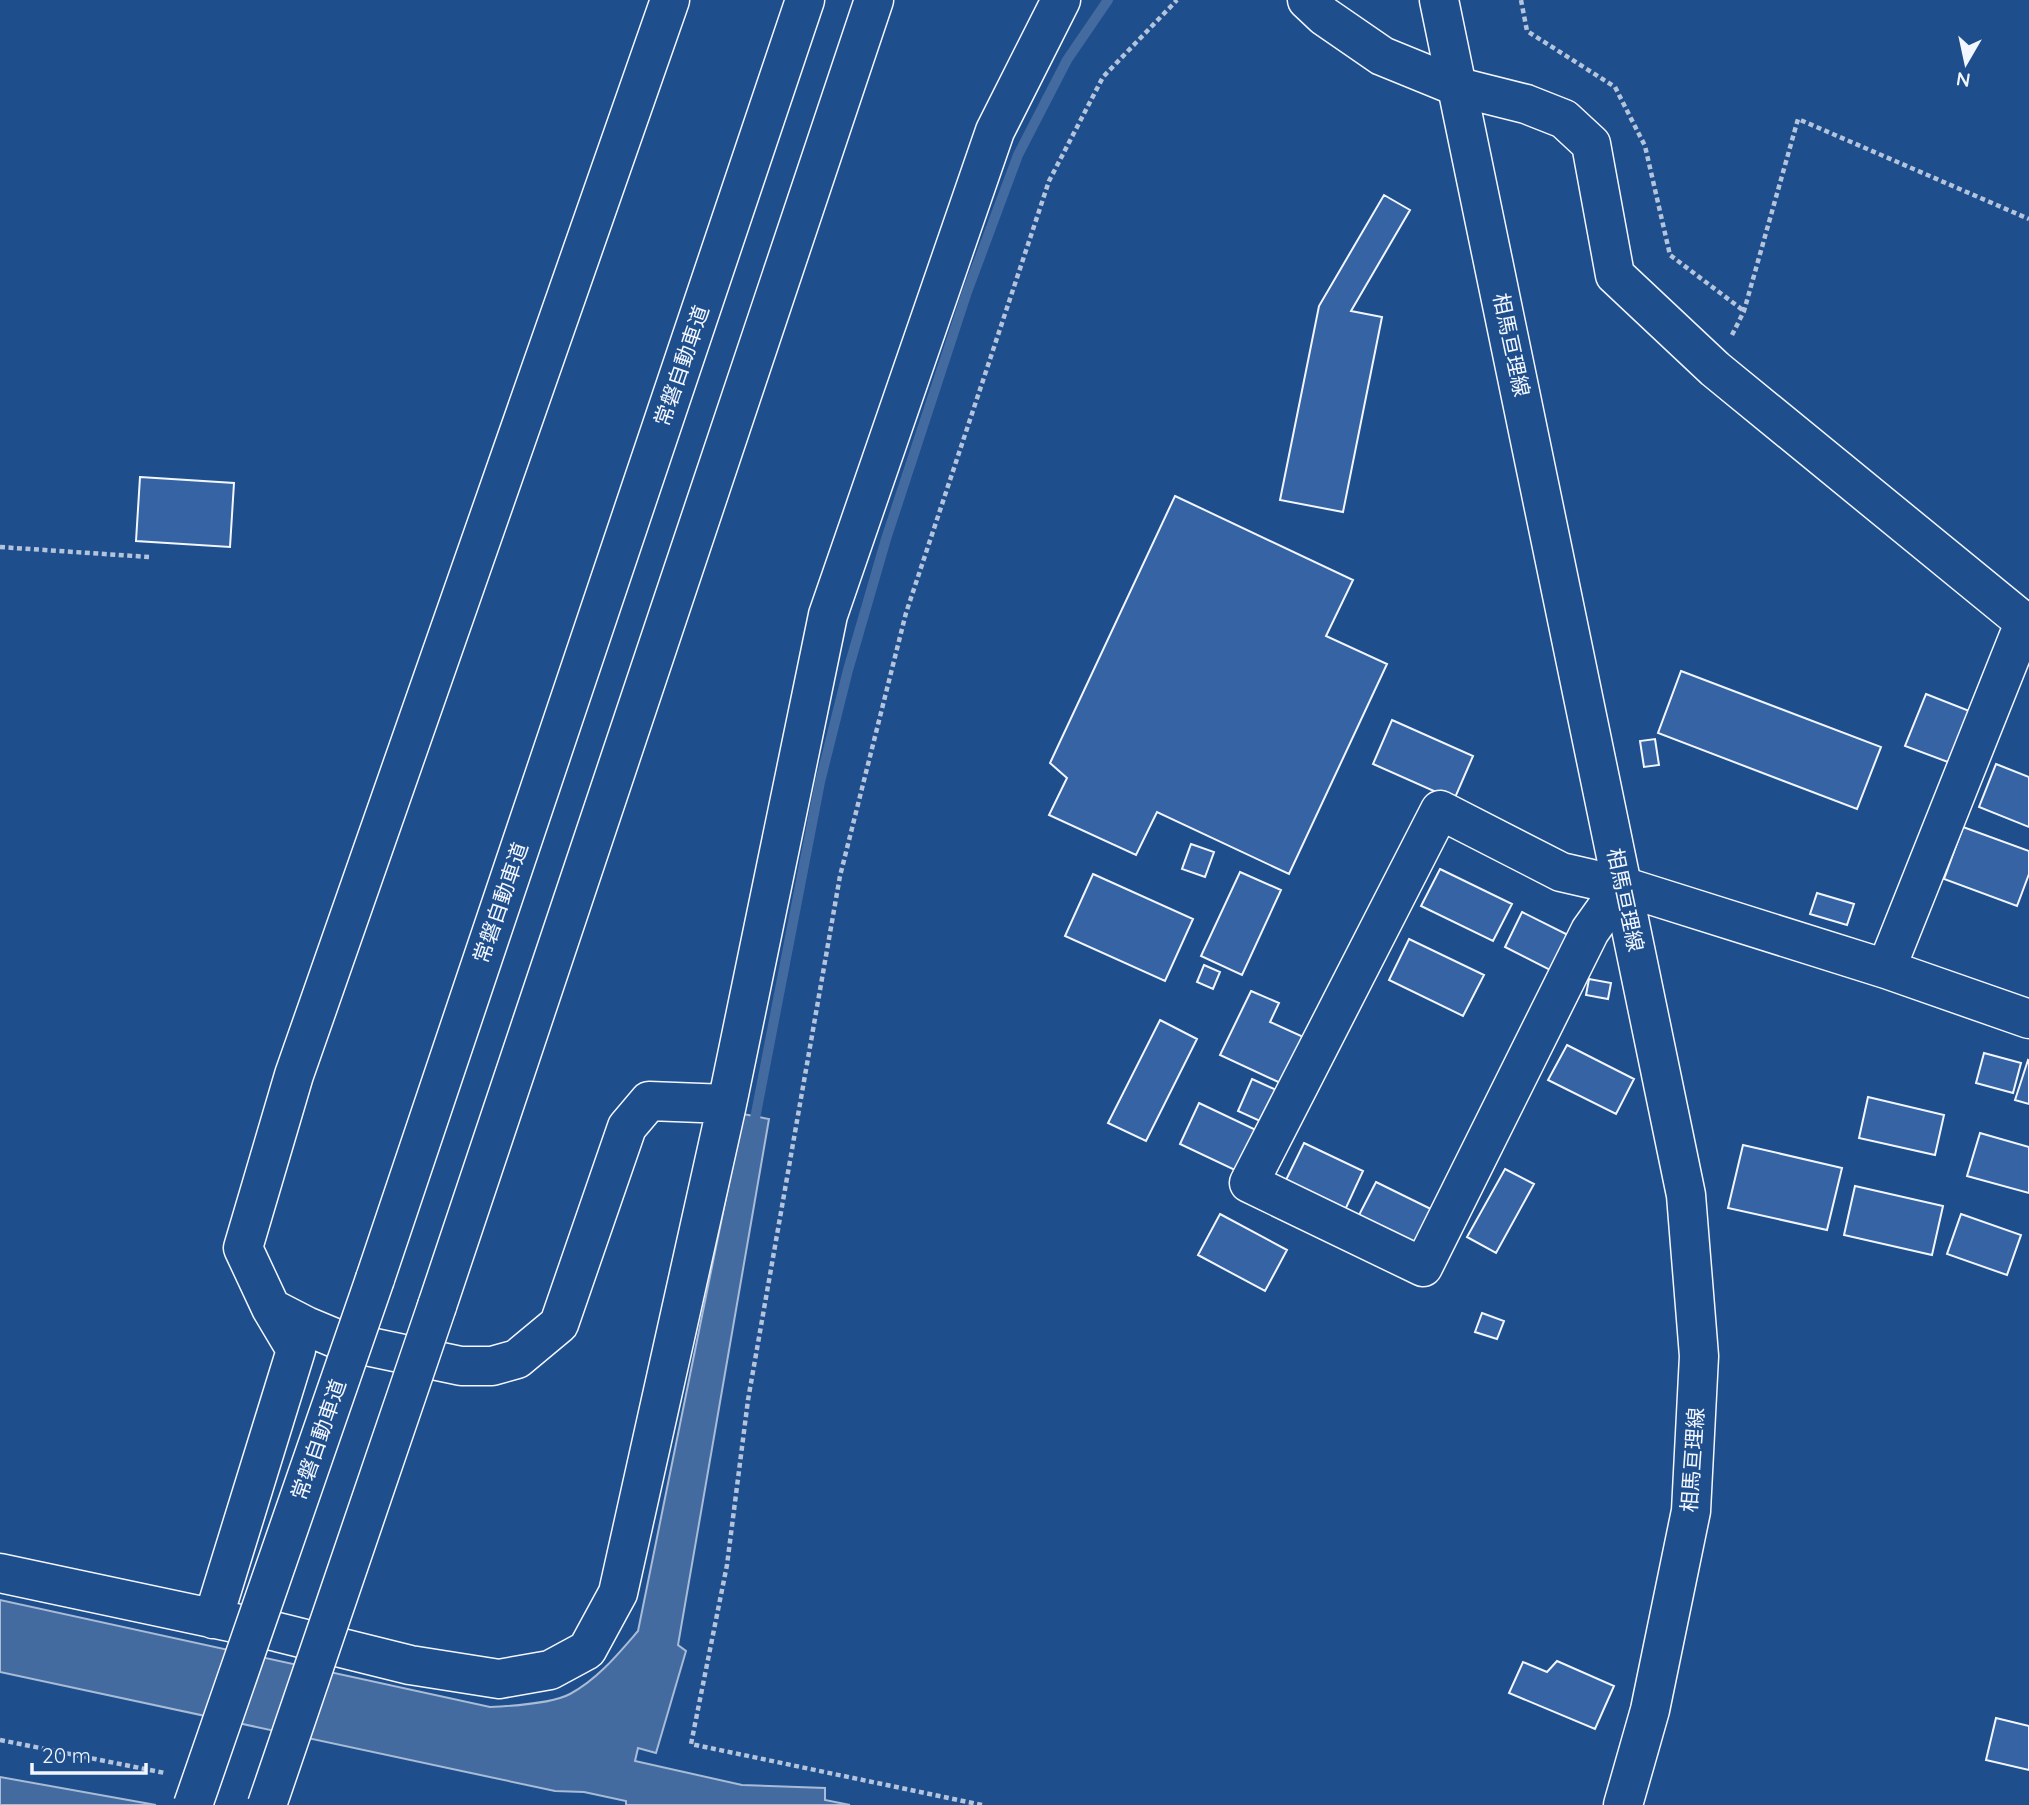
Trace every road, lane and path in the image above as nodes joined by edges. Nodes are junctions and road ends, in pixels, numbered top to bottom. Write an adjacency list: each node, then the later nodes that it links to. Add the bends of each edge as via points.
1 (670, 0): 18 (main road, via 294,1075 243,1248)
2 (805, 0): 23 (main road, 常磐自動車道, bridge)
3 (874, 0): 24 (main road, bridge)
4 (1061, 0): 17 (main road, via 995,131 828,615)
5 (1177, 0): 25 (path, via 1103,77 1049,181 906,613 841,876 748,1400 727,1565 691,1744)
6 (1307, 0): 8 (main road, via 1382,56)
7 (1439, 0): 8 (main road, 相馬亘理線)
8 (1458, 87): 10 (main road, via 1564,119 1591,144 1615,275); 14 (main road, 相馬亘理線)
9 (2029, 219): 10 (path, via 1798,119 1744,311)
10 (1715, 369): 13 (main road)
11 (0, 547): 12 (path)
12 (149, 557)
13 (2027, 624): 15 (main road)
14 (1622, 886): 14 (main road, via 1561,872 1440,810 1249,1183 1423,1267 1590,931); 15 (main road); 26 (main road, 相馬亘理線, via 1686,1195 1699,1356 1691,1511 1650,1710)
15 (1886, 968): 16 (main road)
16 (2029, 1019)
17 (727, 1104): 18 (main road, via 649,1101 627,1127 559,1324 517,1359 492,1366 461,1366 342,1341); 20 (main road, via 618,1593 587,1650 550,1671 499,1679 410,1665)
18 (271, 1308): 20 (main road, via 296,1350)
19 (0, 1573): 20 (main road)
20 (213, 1619)
21 (0, 1740): 22 (path)
22 (172, 1774)
23 (194, 1805)
24 (267, 1805)
25 (982, 1805)
26 (1623, 1805)

